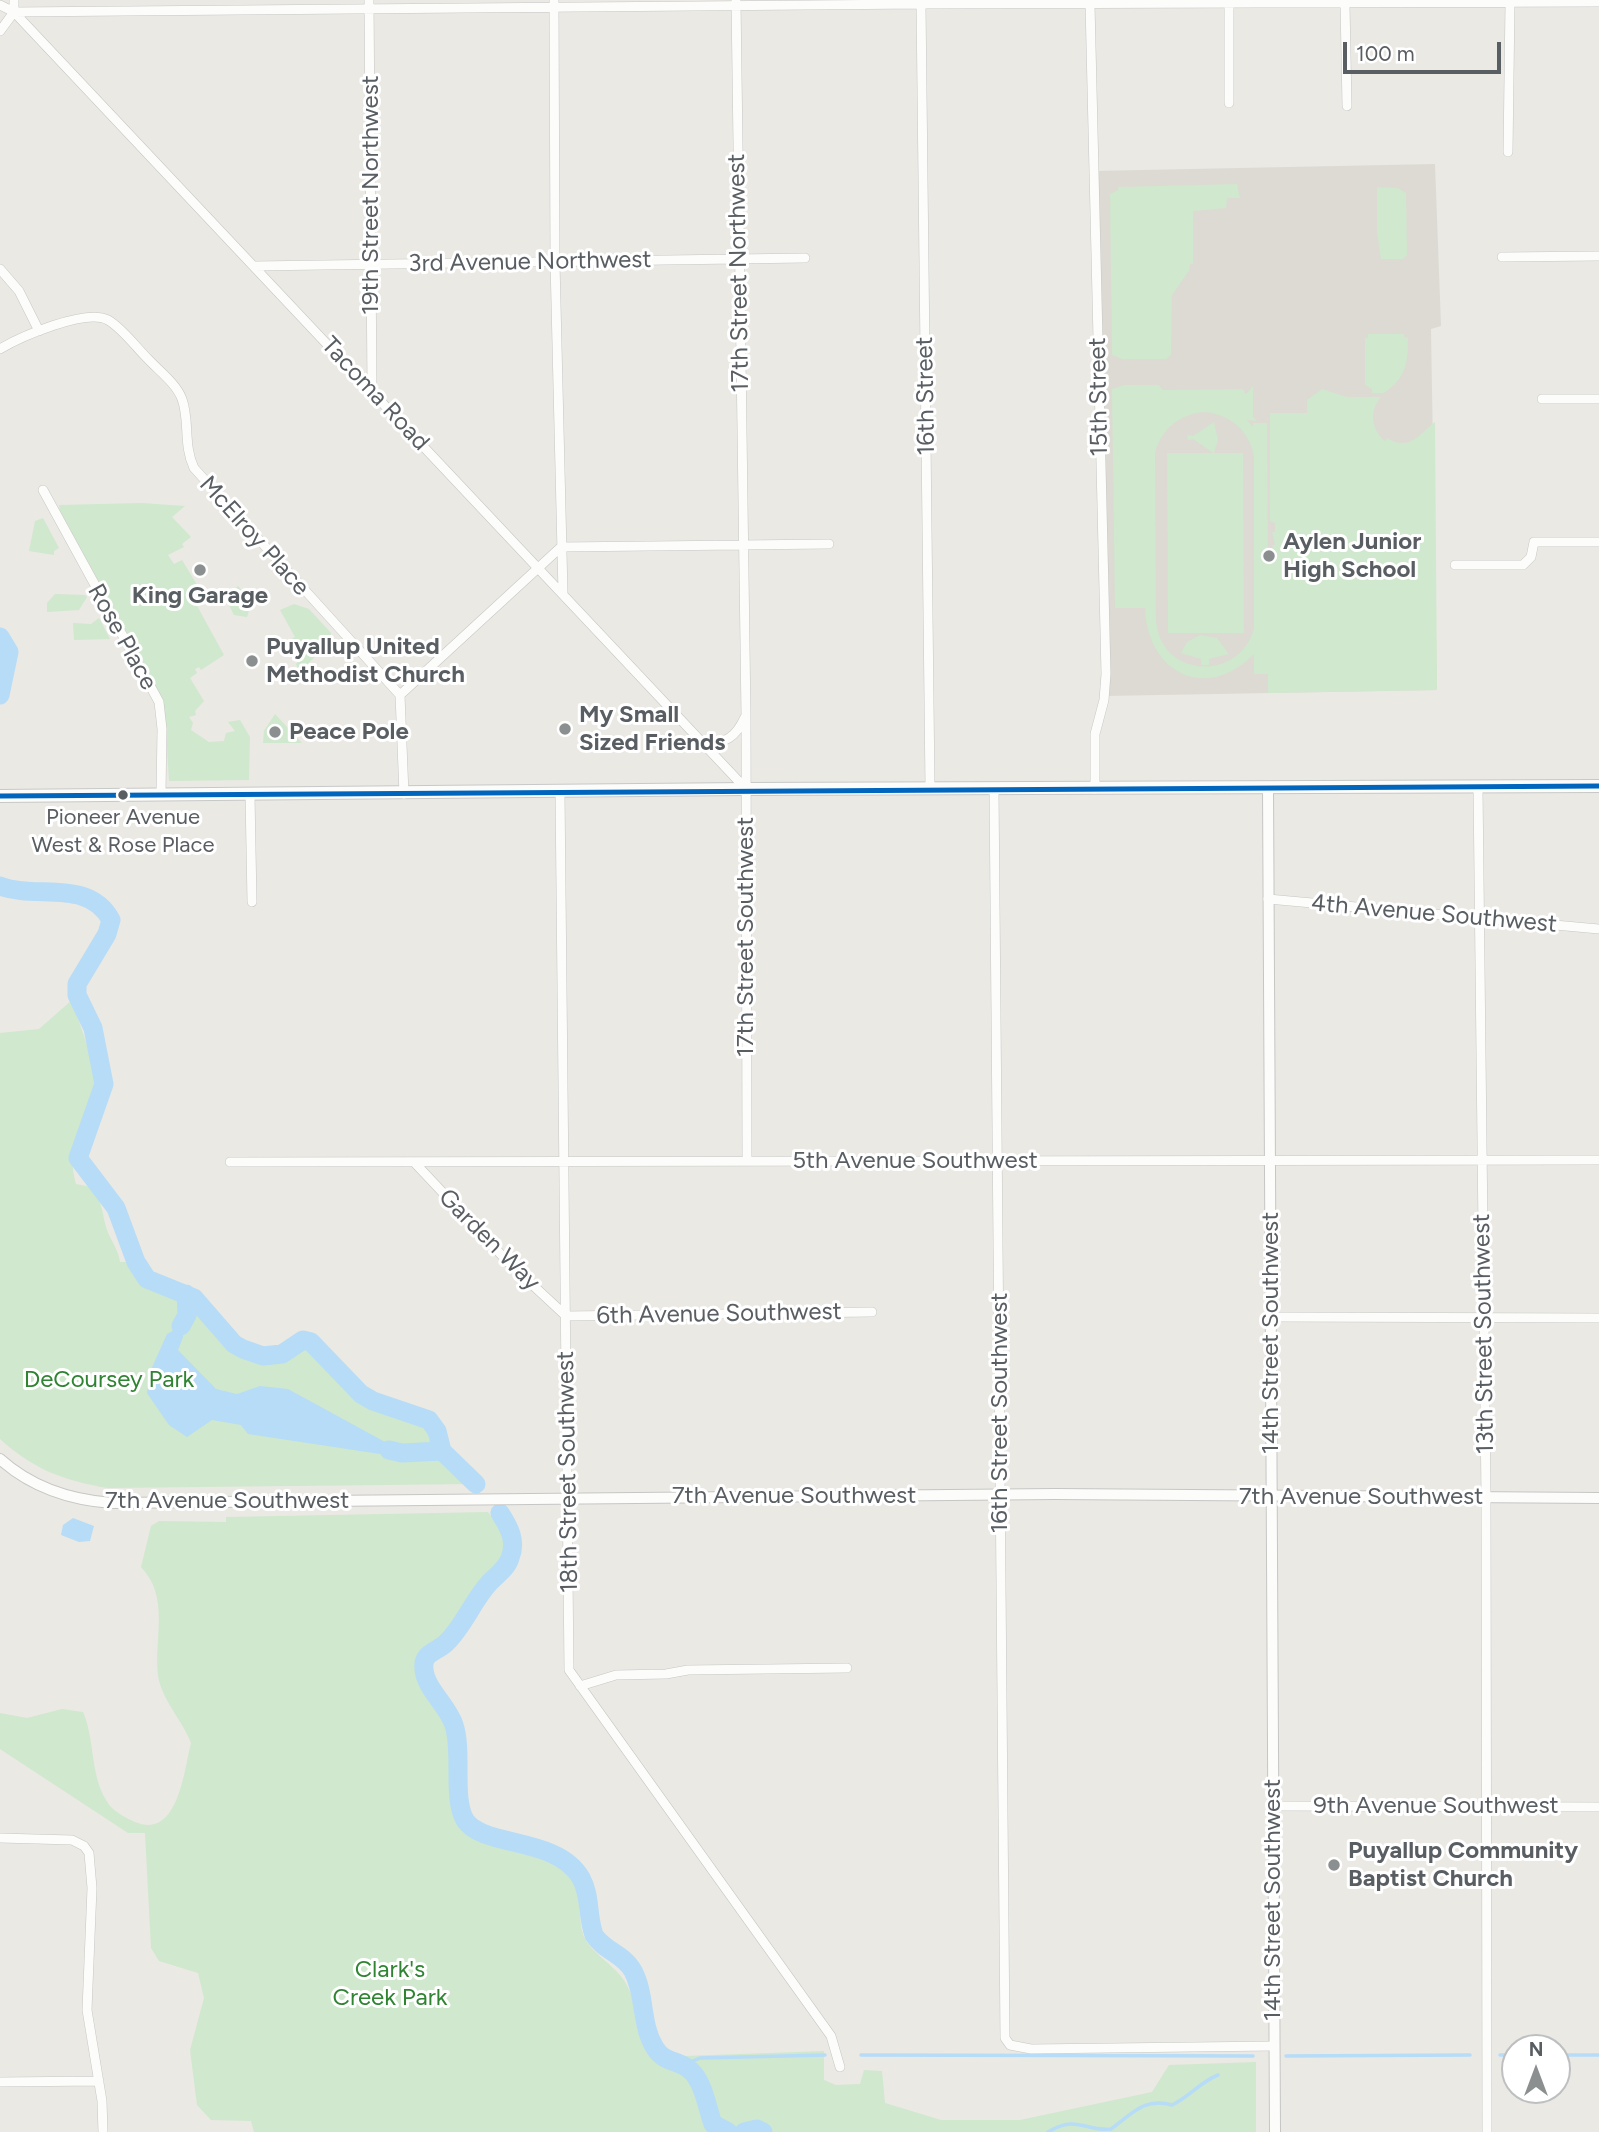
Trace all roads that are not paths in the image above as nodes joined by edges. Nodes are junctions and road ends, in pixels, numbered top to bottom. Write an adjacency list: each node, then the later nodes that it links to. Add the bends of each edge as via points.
1 (14, 0): 14 (street)
2 (1207, 1): 5 (street); 10 (street)
3 (1599, 2): 6 (street)
4 (736, 3): 8 (street); 9 (street); 22 (street, 17th Street Northwest)
5 (1229, 3): 11 (street); 16 (street)
6 (1510, 3): 11 (street); 18 (street)
7 (369, 4): 8 (street); 13 (street); 24 (street, 19th Street Northwest)
8 (554, 4): 23 (street)
9 (921, 4): 10 (street); 48 (street, 16th Street)
10 (1090, 4): 49 (street, 15th Street, via 1106,665 1105,696 1095,734)
11 (1345, 4): 17 (street)
12 (0, 5): 14 (street, Tacoma Road)
13 (184, 5): 14 (street)
14 (14, 12): 15 (street); 25 (street, Tacoma Road)
15 (0, 31)
16 (1229, 103)
17 (1346, 106)
18 (1508, 152)
19 (1599, 256): 20 (street)
20 (1502, 257)
21 (805, 258): 22 (street, 3rd Avenue Northwest)
22 (738, 259): 23 (street, 3rd Avenue Northwest); 35 (street, 17th Street Northwest)
23 (555, 262): 24 (street, 3rd Avenue Northwest); 36 (street)
24 (371, 263): 25 (street, 3rd Avenue Northwest); 29 (street, 19th Street Northwest)
25 (255, 266): 29 (street, Tacoma Road)
26 (0, 269): 27 (street, via 19,291)
27 (39, 331): 28 (street, McElroy Place); 40 (street, McElroy Place, via 77,320 107,320 171,382 182,398 187,451 194,468)
28 (0, 349)
29 (372, 390): 38 (street, Tacoma Road)
30 (1542, 399): 31 (street)
31 (1599, 399)
32 (43, 490): 52 (street, Rose Place, via 159,702)
33 (1599, 542): 37 (street, via 1534,542 1531,557 1523,565)
34 (829, 544): 35 (street)
35 (743, 545): 36 (street); 41 (street, 17th Street Southwest)
36 (561, 547): 38 (street); 39 (street)
37 (1455, 565)
38 (537, 567): 39 (street, Tacoma Road); 40 (street)
39 (563, 593): 42 (street, Tacoma Road)
40 (400, 695): 51 (street)
41 (746, 716): 42 (street, via 730,739); 47 (street, 17th Street Southwest)
42 (704, 741): 47 (street, Tacoma Road)
43 (1599, 786): 45 (main road)
44 (1268, 787): 45 (main road); 49 (main road); 55 (street, 14th Street Southwest)
45 (1478, 787): 57 (street, 13th Street Southwest)
46 (994, 788): 48 (main road); 49 (main road); 62 (street, 16th Street Southwest)
47 (746, 789): 48 (main road); 50 (main road); 61 (street, 17th Street Southwest)
48 (930, 789)
49 (1095, 789)
50 (560, 792): 51 (main road); 66 (street, 18th Street Southwest)
51 (404, 793): 53 (main road)
52 (161, 794): 53 (main road); 54 (main road)
53 (250, 795): 56 (street)
54 (0, 796)
55 (1268, 900): 57 (street, 4th Avenue Southwest); 63 (street, 14th Street Southwest)
56 (251, 902)
57 (1480, 918): 58 (street, 4th Avenue Southwest); 59 (street, 13th Street Southwest)
58 (1599, 929)
59 (1482, 1160): 60 (street, 5th Avenue Southwest); 63 (street, 5th Avenue Southwest); 70 (street, 13th Street Southwest)
60 (1599, 1160)
61 (747, 1161): 62 (street, 5th Avenue Southwest); 66 (street, 5th Avenue Southwest)
62 (997, 1161): 63 (street, 5th Avenue Southwest); 73 (street, 16th Street Southwest)
63 (1270, 1161): 69 (street, 14th Street Southwest)
64 (230, 1162): 65 (street, 5th Avenue Southwest)
65 (414, 1162): 66 (street, 5th Avenue Southwest); 68 (street, Garden Way)
66 (564, 1162): 68 (street, 18th Street Southwest)
67 (872, 1312): 68 (street, 6th Avenue Southwest)
68 (566, 1316): 75 (street, 18th Street Southwest)
69 (1271, 1317): 70 (street); 74 (street, 14th Street Southwest)
70 (1483, 1317): 71 (street); 76 (street, 13th Street Southwest)
71 (1599, 1318)
72 (0, 1459): 75 (street, 7th Avenue Southwest, via 39,1485 93,1502)
73 (1001, 1495): 74 (street, 7th Avenue Southwest); 75 (street, 7th Avenue Southwest); 84 (street, 16th Street Southwest, via 1005,2038 1010,2045 1031,2049)
74 (1272, 1496): 76 (street, 7th Avenue Southwest); 80 (street, 14th Street Southwest)
75 (569, 1497): 79 (street, 18th Street Southwest, via 569,1670)
76 (1486, 1497): 77 (street, 7th Avenue Southwest); 81 (street, 13th Street Southwest)
77 (1599, 1498)
78 (847, 1668): 79 (street, via 688,1670 616,1675)
79 (580, 1686): 85 (street, 18th Street Southwest, via 831,2036)
80 (1273, 1806): 81 (street, 9th Avenue Southwest); 84 (street, 14th Street Southwest)
81 (1488, 1806): 82 (street, 9th Avenue Southwest); 90 (street, 13th Street Southwest)
82 (1599, 1807)
83 (0, 1838): 86 (street, via 72,1840 84,1846 90,1858 87,2010)
84 (1274, 2046): 89 (street, 14th Street Southwest)
85 (839, 2067)
86 (99, 2081): 87 (street); 88 (street)
87 (0, 2082)
88 (103, 2132)
89 (1275, 2132)
90 (1488, 2132)

